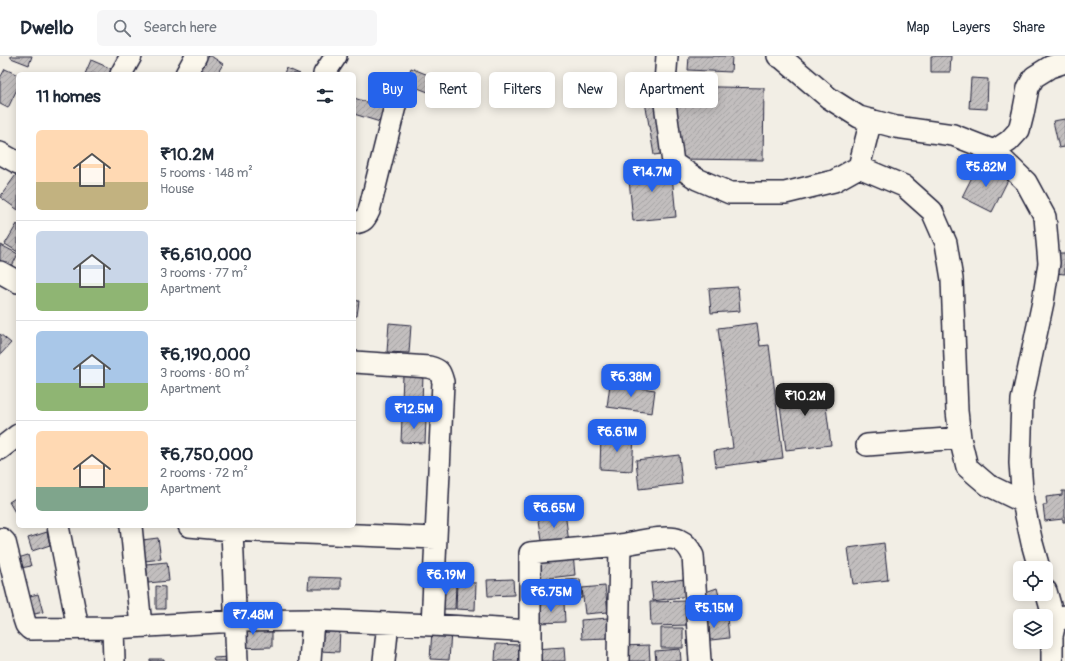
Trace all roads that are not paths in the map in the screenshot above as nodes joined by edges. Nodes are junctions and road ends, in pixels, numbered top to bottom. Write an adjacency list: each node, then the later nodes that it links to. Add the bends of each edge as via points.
1 (131, 56): 7 (street)
2 (196, 56): 8 (street)
3 (336, 56): 9 (street)
4 (667, 56): 15 (street, via 664,96 673,163 697,179 730,192 785,193 834,181)
5 (781, 57): 11 (street, via 829,98 859,117)
6 (1065, 62): 12 (street, via 1050,67 1034,77 1028,88 1019,130)
7 (123, 72)
8 (187, 72)
9 (325, 72)
10 (395, 108): 16 (street, via 369,211 366,218)
11 (871, 120): 12 (street, via 896,127 953,135); 15 (street)
12 (994, 151): 24 (street, via 1026,182 1045,217 1049,263 1022,400 1020,463)
13 (0, 153): 14 (street)
14 (16, 162)
15 (859, 167): 21 (street, via 904,186 932,211 946,243 952,279)
16 (356, 223)
17 (0, 272): 18 (street)
18 (16, 281)
19 (356, 362): 29 (street, via 429,367 441,372 444,382)
20 (16, 437): 23 (street)
21 (960, 438): 22 (street); 24 (street, via 967,467 988,486)
22 (867, 445)
23 (0, 449)
24 (1023, 502): 32 (street)
25 (58, 528): 40 (street)
26 (131, 528): 39 (street)
27 (217, 528): 28 (street)
28 (232, 530): 29 (street); 36 (street)
29 (436, 538): 38 (street)
30 (0, 539): 40 (street, via 5,542 26,626 30,629)
31 (620, 545): 42 (street, via 530,553); 48 (street); 49 (street, via 664,538 678,539 690,547 693,556)
32 (1037, 561)
33 (1051, 601): 34 (street)
34 (1060, 619): 50 (street, via 1052,636)
35 (313, 620): 36 (street); 37 (street); 45 (street)
36 (236, 621): 39 (street); 44 (street)
37 (388, 623): 38 (street); 46 (street)
38 (432, 625): 42 (street)
39 (141, 626): 41 (street)
40 (78, 628): 41 (street)
41 (113, 628): 43 (street)
42 (530, 631): 47 (street)
43 (114, 661)
44 (238, 661)
45 (310, 661)
46 (384, 661)
47 (530, 661)
48 (618, 661)
49 (700, 661)
50 (1052, 661)

